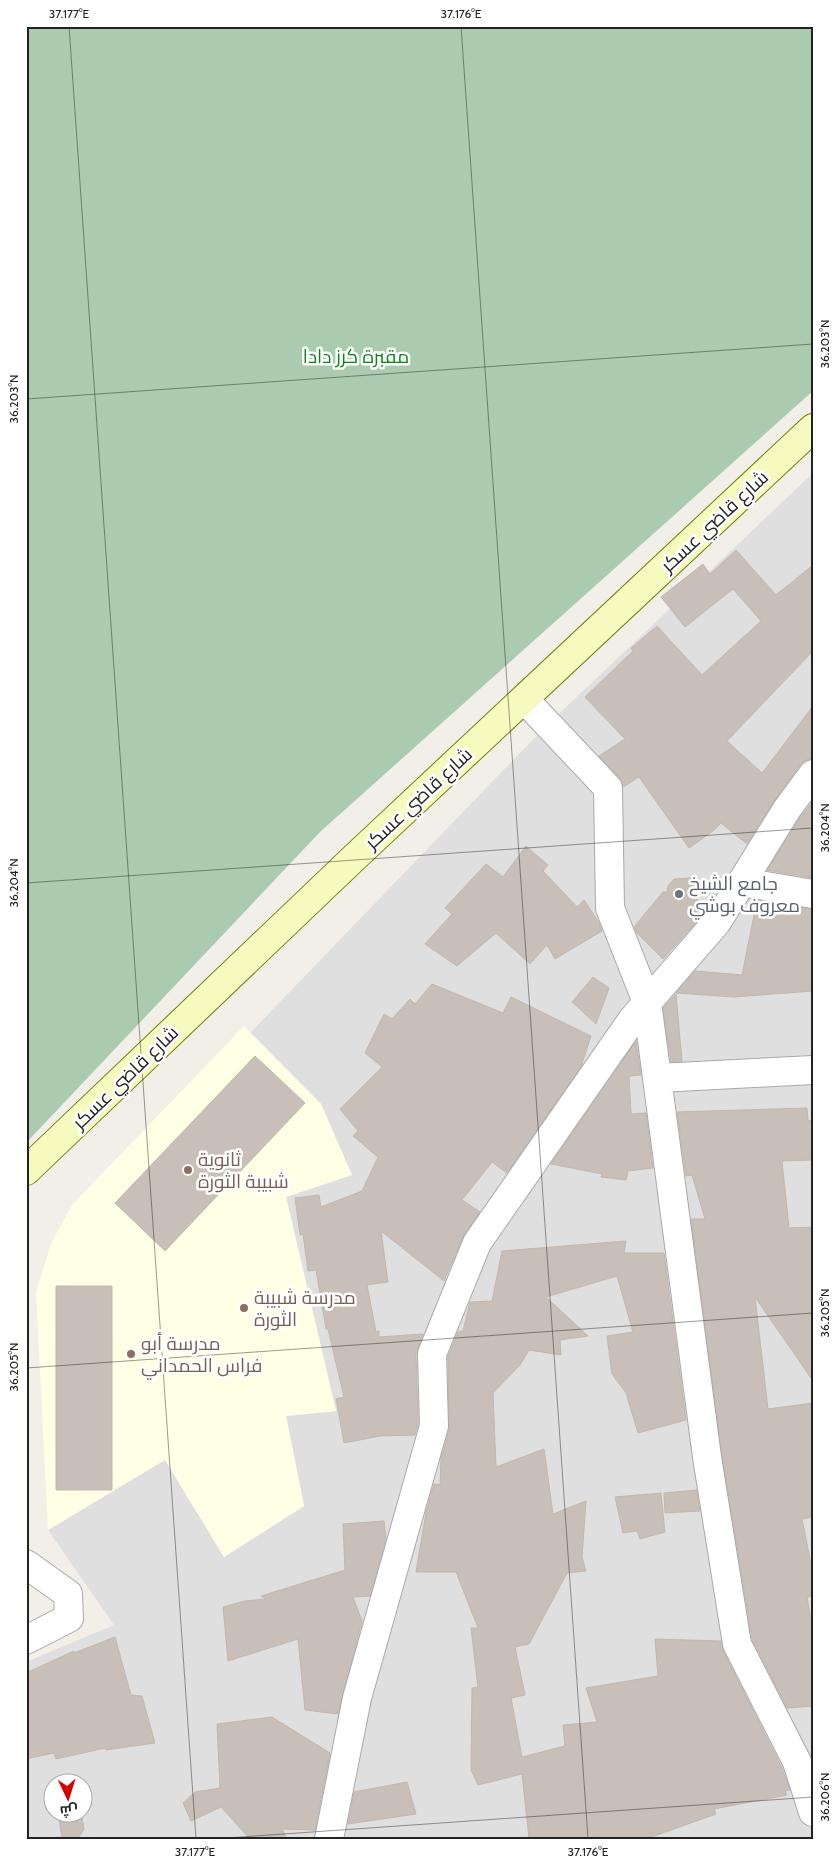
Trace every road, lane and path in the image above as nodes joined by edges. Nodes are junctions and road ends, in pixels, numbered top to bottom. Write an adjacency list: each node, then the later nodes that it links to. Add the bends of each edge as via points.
1 (813, 428): 2 (main road, شارع قاضي عسكر)
2 (524, 699): 6 (street, via 608,788 610,908); 9 (main road, شارع قاضي عسكر)
3 (813, 774): 4 (street)
4 (742, 882): 5 (street); 6 (street, via 717,922)
5 (813, 894)
6 (647, 1002): 8 (street); 13 (street, via 477,1243 432,1354 434,1426 357,1698)
7 (813, 1070): 8 (street)
8 (658, 1078): 12 (street, via 707,1457 737,1644 797,1762)
9 (26, 1171)
10 (26, 1564): 11 (street, via 68,1594 69,1618)
11 (26, 1640)
12 (813, 1812)
13 (330, 1839)

